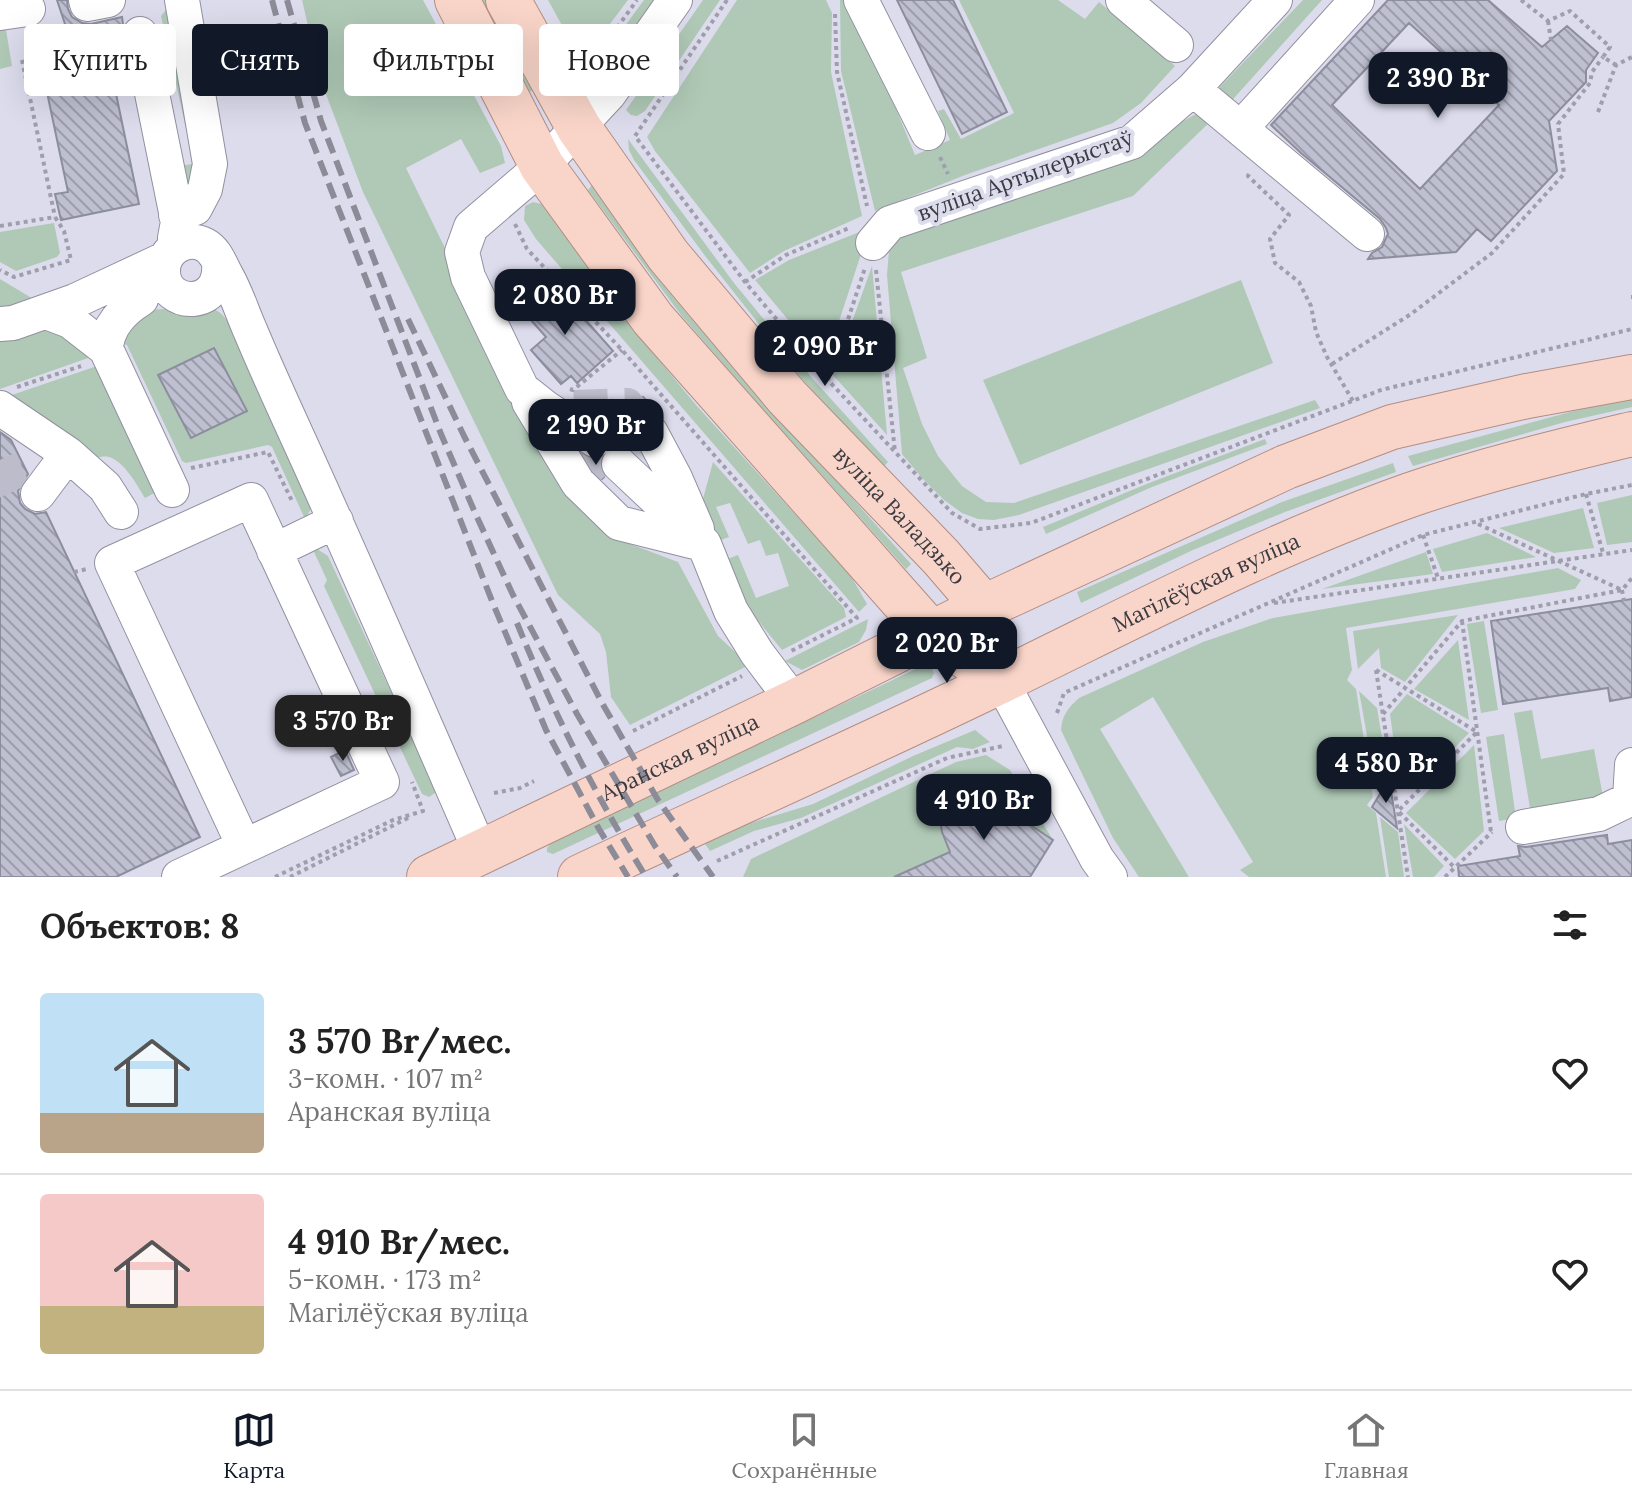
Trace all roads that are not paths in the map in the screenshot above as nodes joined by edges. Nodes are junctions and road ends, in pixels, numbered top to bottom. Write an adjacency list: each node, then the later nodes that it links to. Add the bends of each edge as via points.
1 (86, 0): 2 (street)
2 (108, 0)
3 (182, 0): 20 (street, via 210,164 195,208)
4 (457, 0): 17 (main road)
5 (508, 0): 14 (main road, вуліца Валадзько)
6 (675, 0): 14 (street)
7 (861, 0): 15 (street)
8 (1123, 0): 11 (street)
9 (1275, 0): 12 (street, вуліца Артылерыстаў)
10 (1357, 0): 16 (street)
11 (1176, 45)
12 (1193, 89): 16 (street); 18 (street, вуліца Артылерыстаў, via 1132,142)
13 (153, 96): 20 (street)
14 (579, 128): 17 (street); 36 (main road, вуліца Валадзько, via 668,255 777,386)
15 (928, 133)
16 (1248, 134): 19 (street)
17 (542, 166): 26 (street, via 471,227 462,252 468,277); 37 (main road, via 653,319)
18 (865, 234)
19 (1367, 234)
20 (188, 255): 21 (street); 22 (street); 33 (street, via 234,288)
21 (141, 299): 22 (street); 24 (street, via 118,318)
22 (61, 306): 23 (street); 24 (street)
23 (4, 327)
24 (99, 356): 30 (street)
25 (1632, 377): 36 (main road, via 1392,427 1286,467)
26 (551, 398): 34 (street, via 615,452); 34 (street, via 578,483 619,523)
27 (2, 400): 29 (street)
28 (1632, 434): 38 (main road, Магілёўская вуліца, via 1411,495 1305,536)
29 (68, 454): 31 (street); 32 (street, via 105,487)
30 (176, 480)
31 (38, 494)
32 (121, 512)
33 (336, 521): 35 (street); 43 (street)
34 (704, 544): 39 (street, via 731,611)
35 (274, 551): 42 (street, via 382,782); 42 (street, via 251,500 112,563)
36 (984, 607): 37 (main road); 38 (main road, вуліца Валадзько)
37 (931, 633): 38 (main road); 39 (main road, Аранская вуліца)
38 (1001, 681): 46 (main road); 47 (street)
39 (794, 702): 43 (main road, Аранская вуліца)
40 (1632, 765): 41 (street, via 1630,799 1599,814)
41 (1507, 830)
42 (244, 846): 44 (street)
43 (487, 865): 45 (main road, Аранская вуліца)
44 (179, 877)
45 (429, 877)
46 (580, 877)
47 (1110, 877)

